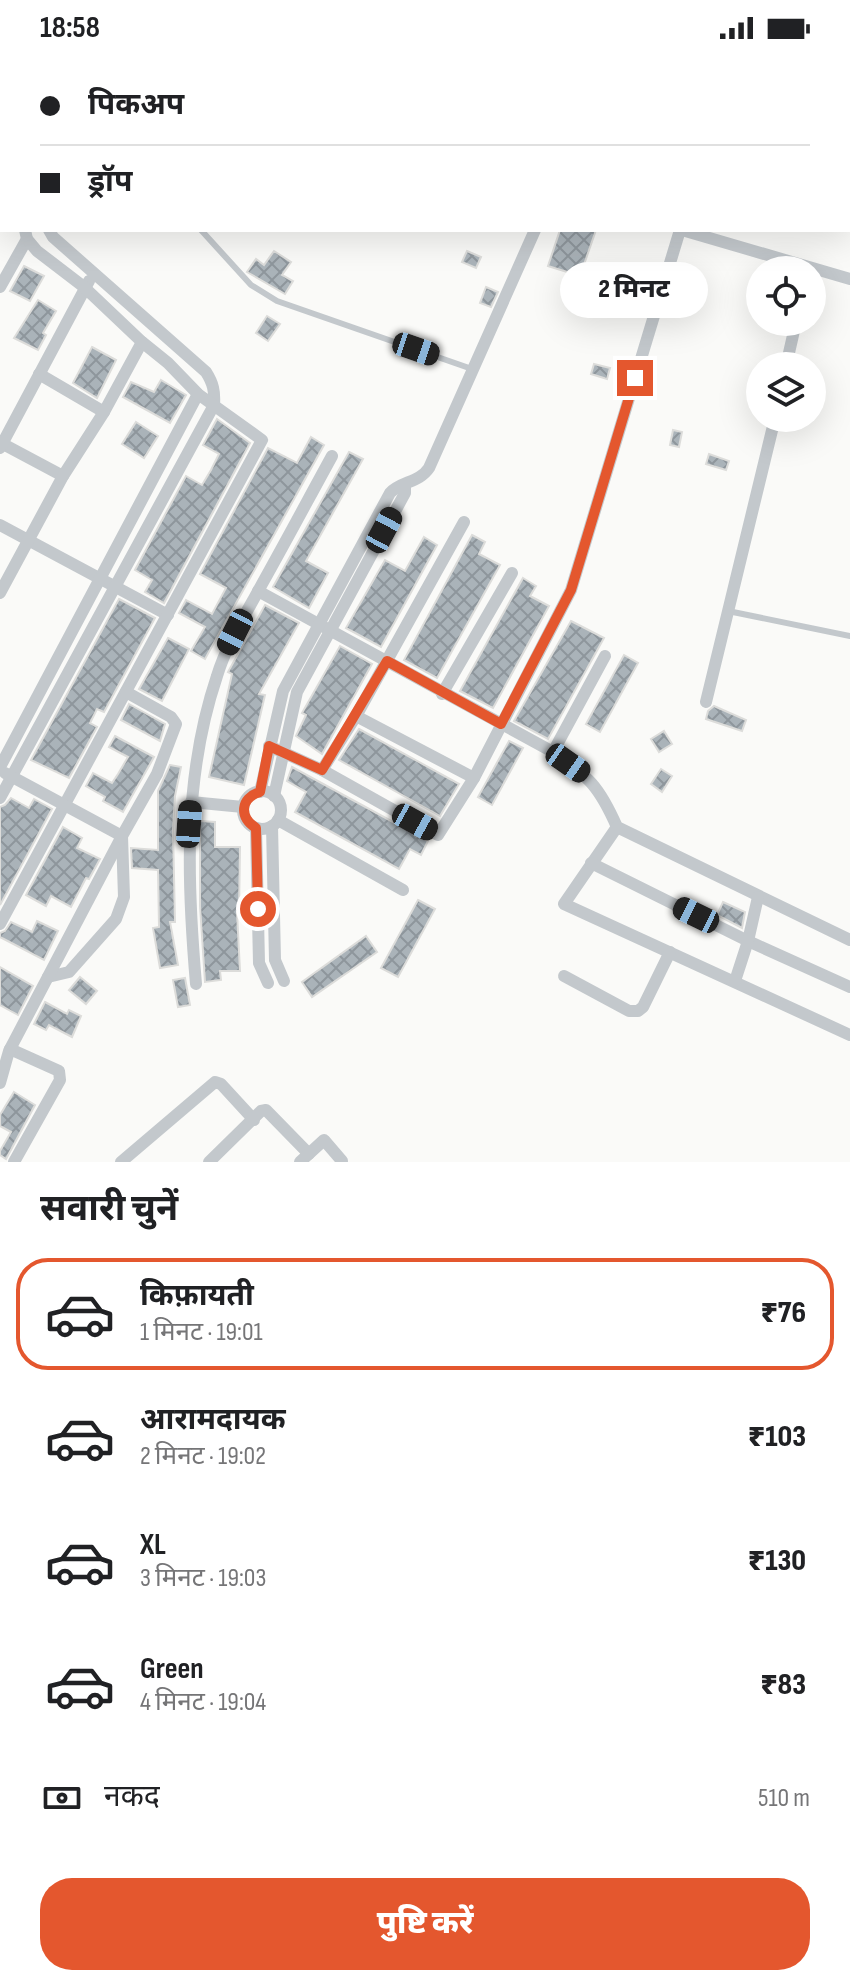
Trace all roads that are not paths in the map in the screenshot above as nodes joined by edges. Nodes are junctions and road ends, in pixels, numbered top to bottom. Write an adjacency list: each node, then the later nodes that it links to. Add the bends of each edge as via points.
1 (50, 232): 8 (street)
2 (203, 232): 14 (lane, via 251,285 277,301)
3 (534, 232): 14 (street)
4 (680, 232): 43 (street, via 571,590)
5 (688, 232): 7 (street)
6 (26, 234): 11 (street); 12 (street, via 37,251)
7 (766, 256)
8 (94, 273): 12 (street); 17 (street, via 206,372 213,383)
9 (826, 273): 10 (street)
10 (850, 279)
11 (0, 287)
12 (84, 287): 13 (street); 15 (street)
13 (142, 342): 16 (street); 18 (street)
14 (472, 369): 23 (street, via 429,468)
15 (39, 374): 18 (street); 20 (street)
16 (198, 394): 17 (street); 28 (street)
17 (214, 405): 29 (street); 33 (street, via 259,436 261,445)
18 (104, 412): 22 (street)
19 (772, 432): 32 (street)
20 (1, 446): 22 (street)
21 (332, 456): 30 (street)
22 (63, 476): 26 (street)
23 (405, 485): 34 (street, via 396,487 384,502); 35 (street)
24 (464, 522): 38 (street)
25 (0, 525): 26 (street)
26 (28, 541): 28 (street); 31 (street)
27 (512, 573): 40 (street)
28 (98, 579): 29 (street); 47 (street)
29 (114, 587): 33 (street); 47 (street)
30 (258, 591): 34 (street); 52 (street, via 216,677)
31 (0, 593)
32 (728, 611): 36 (lane); 41 (street)
33 (168, 615): 39 (street)
34 (319, 623): 35 (street); 44 (street, via 283,691)
35 (331, 629): 38 (street); 44 (street, via 297,692)
36 (850, 636)
37 (605, 656): 45 (street)
38 (387, 661): 40 (street); 42 (street)
39 (126, 692): 53 (street); 58 (street, via 176,724 157,774)
40 (442, 694): 43 (street)
41 (706, 702)
42 (356, 716): 46 (street); 48 (street)
43 (501, 724): 45 (street); 48 (street)
44 (276, 748): 46 (street); 49 (street); 50 (street)
45 (553, 752): 56 (street, via 592,782)
46 (322, 770): 48 (street, via 438,835)
47 (4, 771): 51 (street); 53 (street)
48 (474, 778)
49 (260, 792): 50 (street); 54 (street)
50 (274, 796): 55 (street, via 281,807)
51 (0, 798)
52 (191, 802): 54 (street); 71 (street, via 189,905)
53 (64, 803): 58 (street); 62 (street)
54 (243, 807): 57 (street, via 248,823)
55 (275, 823): 57 (street); 60 (street); 68 (street, via 275,960)
56 (617, 827): 59 (street); 61 (street)
57 (256, 828): 70 (street, via 259,963)
58 (122, 836): 67 (street); 67 (street, via 124,897 116,919 69,972)
59 (591, 863): 64 (street); 65 (street, via 564,904)
60 (403, 890)
61 (758, 897): 63 (street); 64 (street)
62 (0, 924)
63 (850, 940)
64 (748, 941): 69 (street); 72 (street)
65 (670, 952): 66 (street, via 638,1011); 69 (street)
66 (564, 976)
67 (48, 977): 74 (street)
68 (284, 981)
69 (735, 981): 73 (street)
70 (268, 983)
71 (196, 984)
72 (850, 987)
73 (850, 1035)
74 (6, 1049): 75 (street); 79 (street, via 59,1071 60,1080)
75 (0, 1083)
76 (254, 1120): 77 (street, via 266,1110); 80 (street, via 215,1082); 81 (street)
77 (304, 1158): 78 (street, via 324,1140)
78 (342, 1161)
79 (14, 1162)
80 (121, 1162)
81 (209, 1162)

